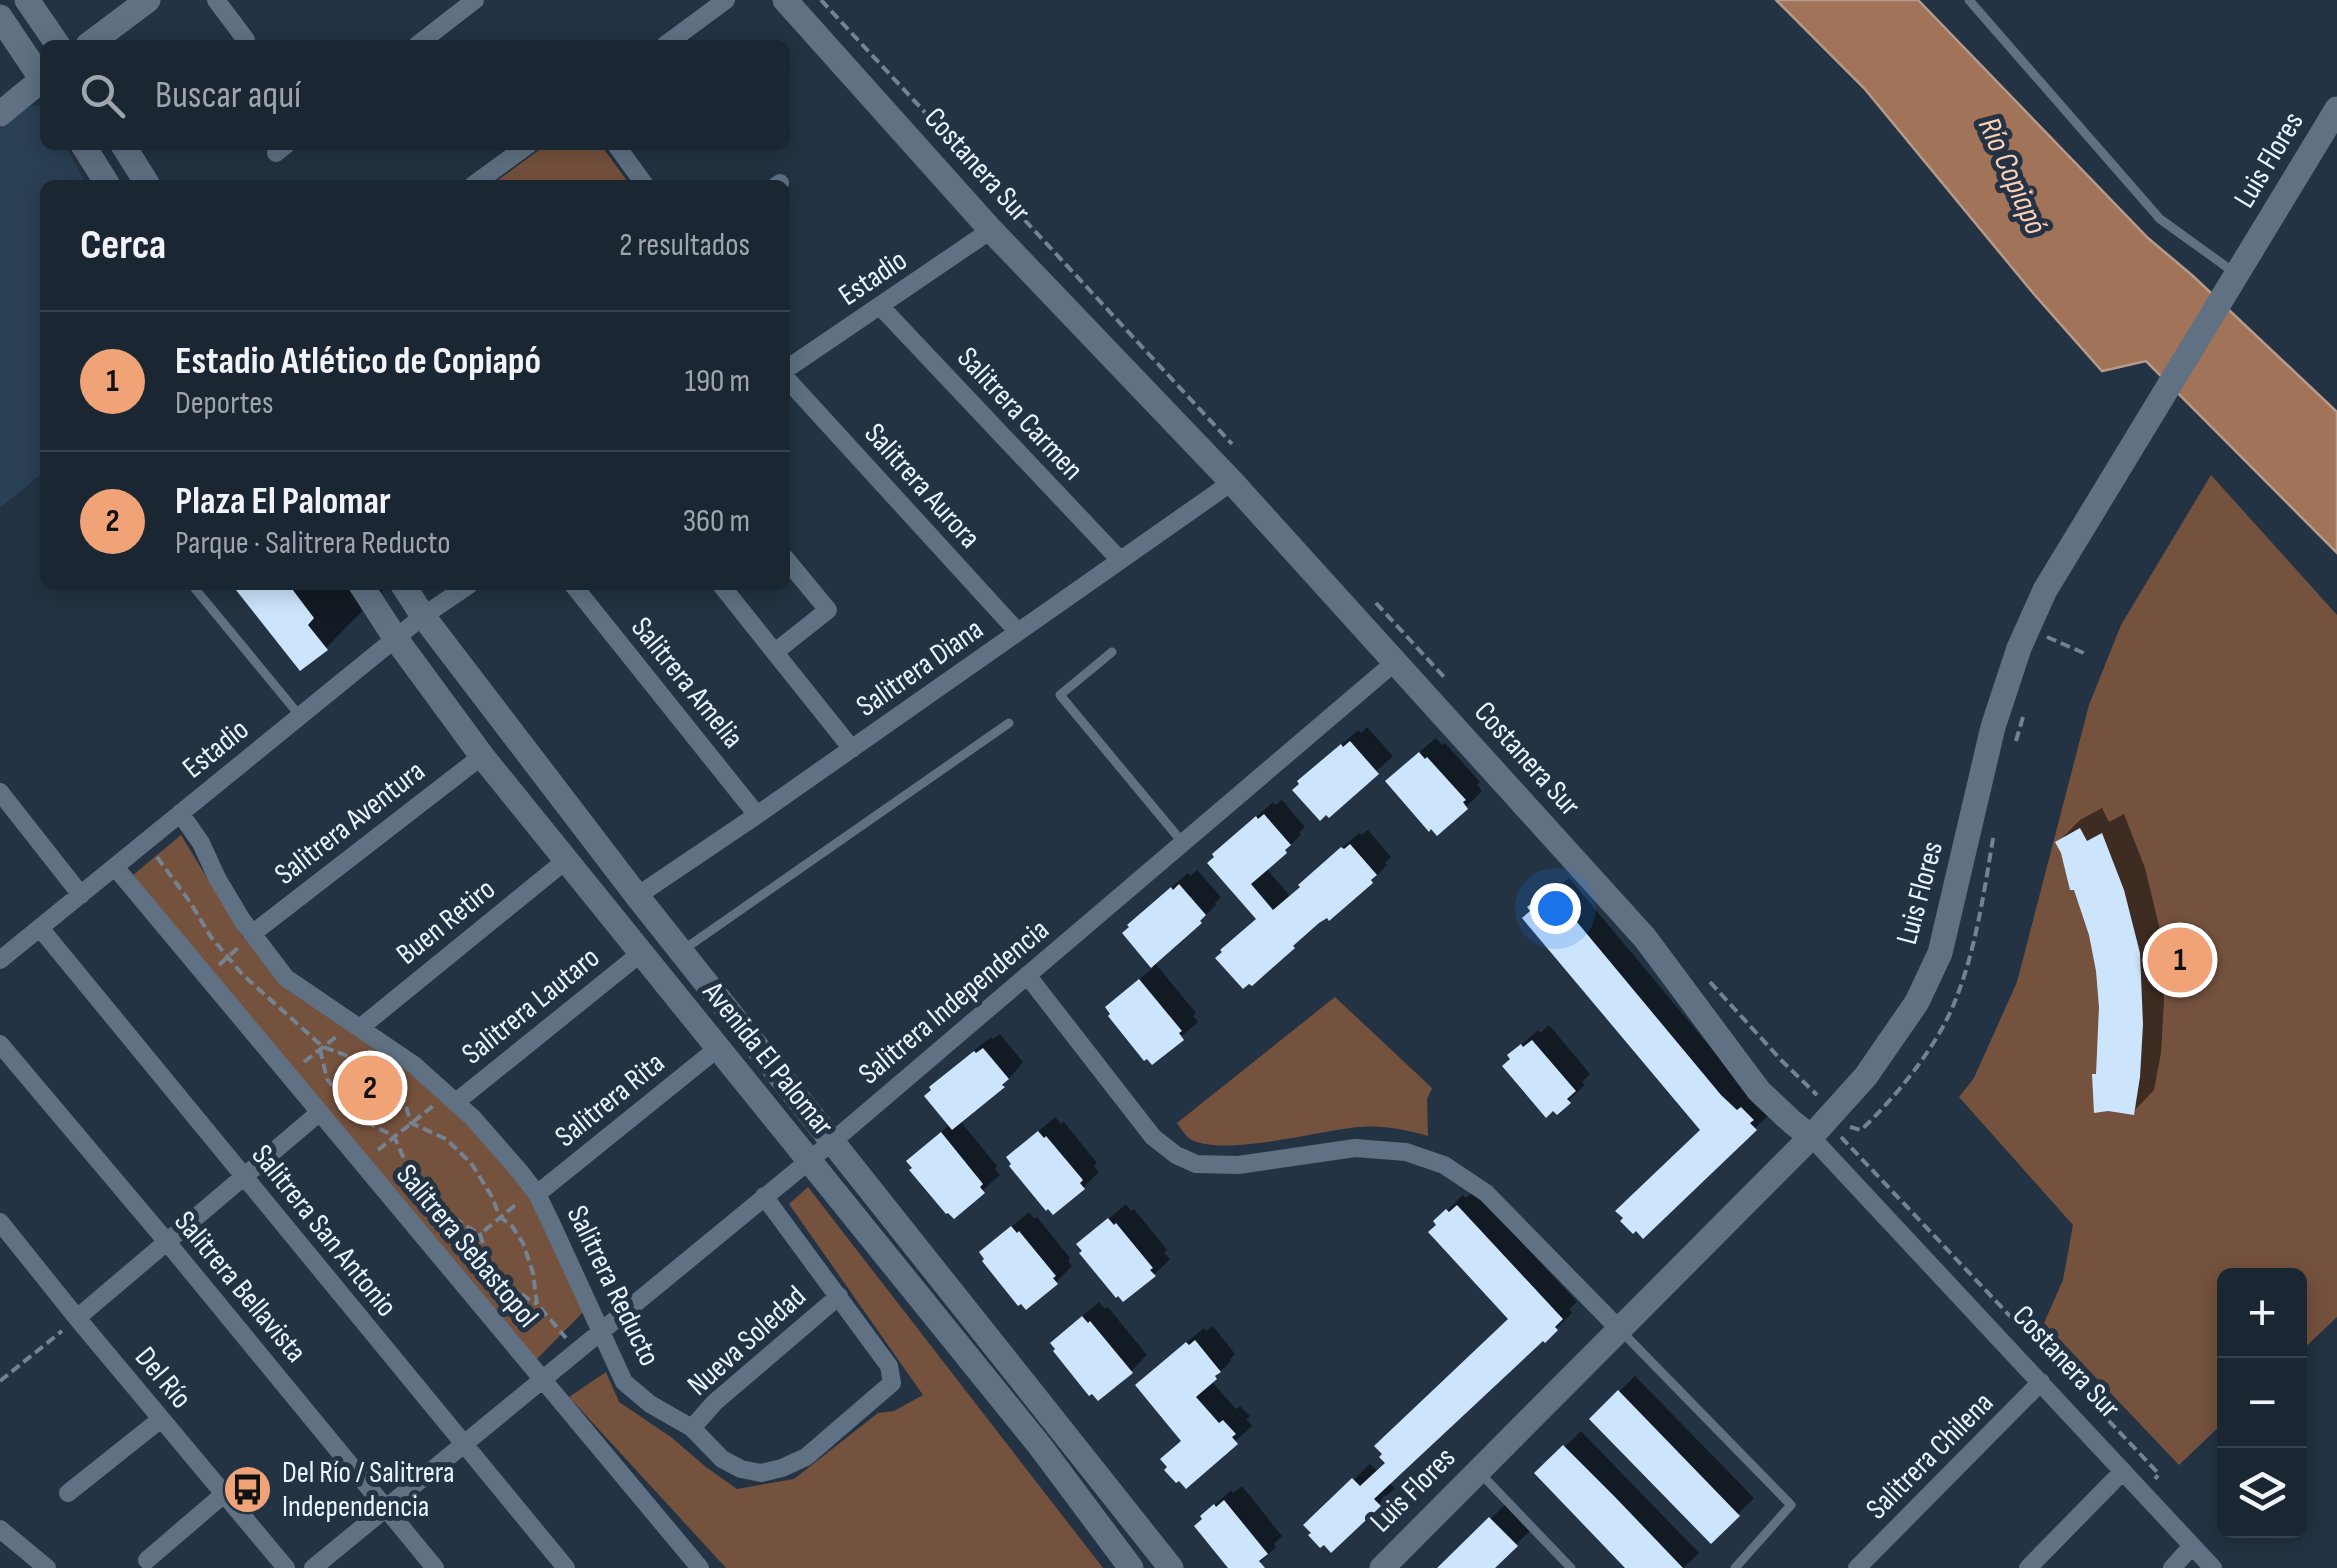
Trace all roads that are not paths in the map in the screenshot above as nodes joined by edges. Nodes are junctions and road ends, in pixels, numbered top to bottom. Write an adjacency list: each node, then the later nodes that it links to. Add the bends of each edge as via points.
1 (27, 0): 9 (street)
2 (148, 0): 10 (street)
3 (216, 0): 11 (street)
4 (475, 0): 12 (street)
5 (726, 0): 13 (street)
6 (785, 0): 26 (street, Costanera Sur)
7 (1968, 0): 27 (lane, via 2160,219)
8 (0, 17): 14 (street)
9 (55, 40)
10 (95, 40)
11 (246, 40)
12 (428, 40)
13 (672, 40)
14 (40, 74)
15 (40, 83): 17 (street)
16 (2337, 110): 27 (street, Luis Flores)
17 (0, 114)
18 (86, 150): 22 (street)
19 (126, 150): 23 (street)
20 (514, 150): 24 (street)
21 (620, 150): 25 (street)
22 (105, 180)
23 (145, 180)
24 (480, 180)
25 (640, 180)
26 (991, 230): 28 (street, Estadio); 31 (street, Costanera Sur)
27 (2238, 275): 70 (street, Luis Flores, via 2038,603 1993,727 1940,953 1917,1002)
28 (880, 306): 29 (street, Estadio); 32 (street, Salitrera Carmen)
29 (790, 370)
30 (790, 380): 41 (street, Salitrera Aurora)
31 (1232, 482): 32 (street, Salitrera Diana); 45 (street, Costanera Sur)
32 (1120, 560): 41 (street, Salitrera Diana)
33 (790, 564): 43 (street, via 828,610)
34 (196, 590): 46 (lane)
35 (365, 590): 42 (street, Avenida El Palomar)
36 (406, 590): 40 (street, Avenida El Palomar)
37 (462, 590): 40 (street, Estadio)
38 (577, 590): 52 (street, Salitrera Amelia)
39 (726, 590): 43 (street)
40 (423, 616): 42 (street, Estadio); 57 (street, Avenida El Palomar)
41 (1018, 632): 48 (street, Salitrera Diana)
42 (396, 638): 46 (street, Estadio); 49 (street, Avenida El Palomar)
43 (775, 652): 48 (street)
44 (1112, 652): 53 (lane, via 1060,694)
45 (1395, 662): 53 (street, Salitrera Independencia); 70 (street, Costanera Sur, via 1645,938 1759,1090)
46 (300, 716): 51 (street, Estadio)
47 (1009, 723): 60 (lane)
48 (852, 748): 52 (street, Salitrera Diana)
49 (482, 756): 54 (street, Avenida El Palomar); 59 (street, Salitrera Aventura)
50 (0, 792): 56 (street)
51 (180, 814): 55 (street, Estadio); 59 (street, Salitrera Reducto)
52 (757, 815): 57 (street, Salitrera Diana)
53 (1182, 843): 63 (street, Salitrera Independencia)
54 (565, 861): 61 (street, Avenida El Palomar); 64 (street, Buen Retiro)
55 (115, 867): 56 (street, Estadio); 68 (street, Salitrera Sebastopol)
56 (80, 894): 58 (street, Estadio)
57 (637, 896): 60 (street, Avenida El Palomar)
58 (40, 928): 62 (street, Estadio); 72 (street, Salitrera San Antonio)
59 (252, 934): 64 (street, Salitrera Reducto, via 286,978)
60 (682, 951): 69 (street, Avenida El Palomar)
61 (640, 953): 66 (street, Avenida El Palomar); 67 (street, Salitrera Lautaro)
62 (0, 960)
63 (1027, 976): 69 (street, Salitrera Independencia); 79 (street, via 1154,1137 1176,1155 1196,1164 1238,1165 1356,1148 1406,1152 1444,1165 1486,1193)
64 (358, 1025): 67 (street, Salitrera Reducto)
65 (0, 1044): 76 (street, Salitrera Bellavista)
66 (718, 1048): 71 (street, Avenida El Palomar); 73 (street, Salitrera Rita)
67 (452, 1099): 73 (street, Salitrera Reducto)
68 (320, 1112): 72 (street); 81 (street, Salitrera Sebastopol)
69 (833, 1141): 71 (street, Salitrera Independencia); 102 (street, Avenida El Palomar)
70 (1818, 1145): 79 (street, Luis Flores); 82 (street, Costanera Sur)
71 (809, 1160): 74 (street, Salitrera Independencia); 101 (street, Avenida El Palomar)
72 (244, 1176): 76 (street); 85 (street, Salitrera San Antonio)
73 (536, 1193): 80 (street, Salitrera Reducto)
74 (764, 1196): 77 (street, Salitrera Reducto); 80 (street, Salitrera Independencia)
75 (0, 1222): 78 (street, Del Río)
76 (167, 1242): 78 (street); 90 (street, Salitrera Bellavista)
77 (839, 1296): 84 (street, Nueva Soledad); 84 (street, Salitrera Reducto, via 889,1366 892,1383 806,1456 762,1473 722,1459)
78 (77, 1318): 83 (street, Del Río)
79 (1620, 1330): 87 (street, Luis Flores); 105 (lane, via 1791,1505)
80 (601, 1332): 81 (street, Salitrera Independencia); 84 (street, Salitrera Reducto, via 624,1382)
81 (542, 1379): 85 (street, Salitrera Independencia); 100 (street, Salitrera Sebastopol)
82 (2041, 1382): 86 (street, Costanera Sur); 93 (street, Salitrera Chilena)
83 (161, 1419): 88 (street); 89 (street, Del Río)
84 (692, 1428)
85 (463, 1445): 90 (street, Salitrera Independencia); 99 (street, Salitrera San Antonio)
86 (2123, 1470): 92 (street, Costanera Sur); 108 (street)
87 (1478, 1471): 103 (street, Luis Flores); 104 (lane)
88 (68, 1494)
89 (224, 1494): 94 (street); 96 (street, Del Río)
90 (386, 1507): 97 (street, Salitrera Independencia); 98 (street, Salitrera Bellavista)
91 (0, 1529): 95 (street)
92 (2192, 1546): 109 (street); 110 (street, Costanera Sur)
93 (1874, 1551): 106 (street, Salitrera Chilena); 107 (street)
94 (146, 1560)
95 (47, 1568)
96 (286, 1568)
97 (313, 1568)
98 (435, 1568)
99 (566, 1568)
100 (700, 1568)
101 (1131, 1568)
102 (1171, 1568)
103 (1382, 1568)
104 (1571, 1568)
105 (1734, 1568)
106 (1857, 1568)
107 (1888, 1568)
108 (2028, 1568)
109 (2172, 1568)
110 (2213, 1568)

